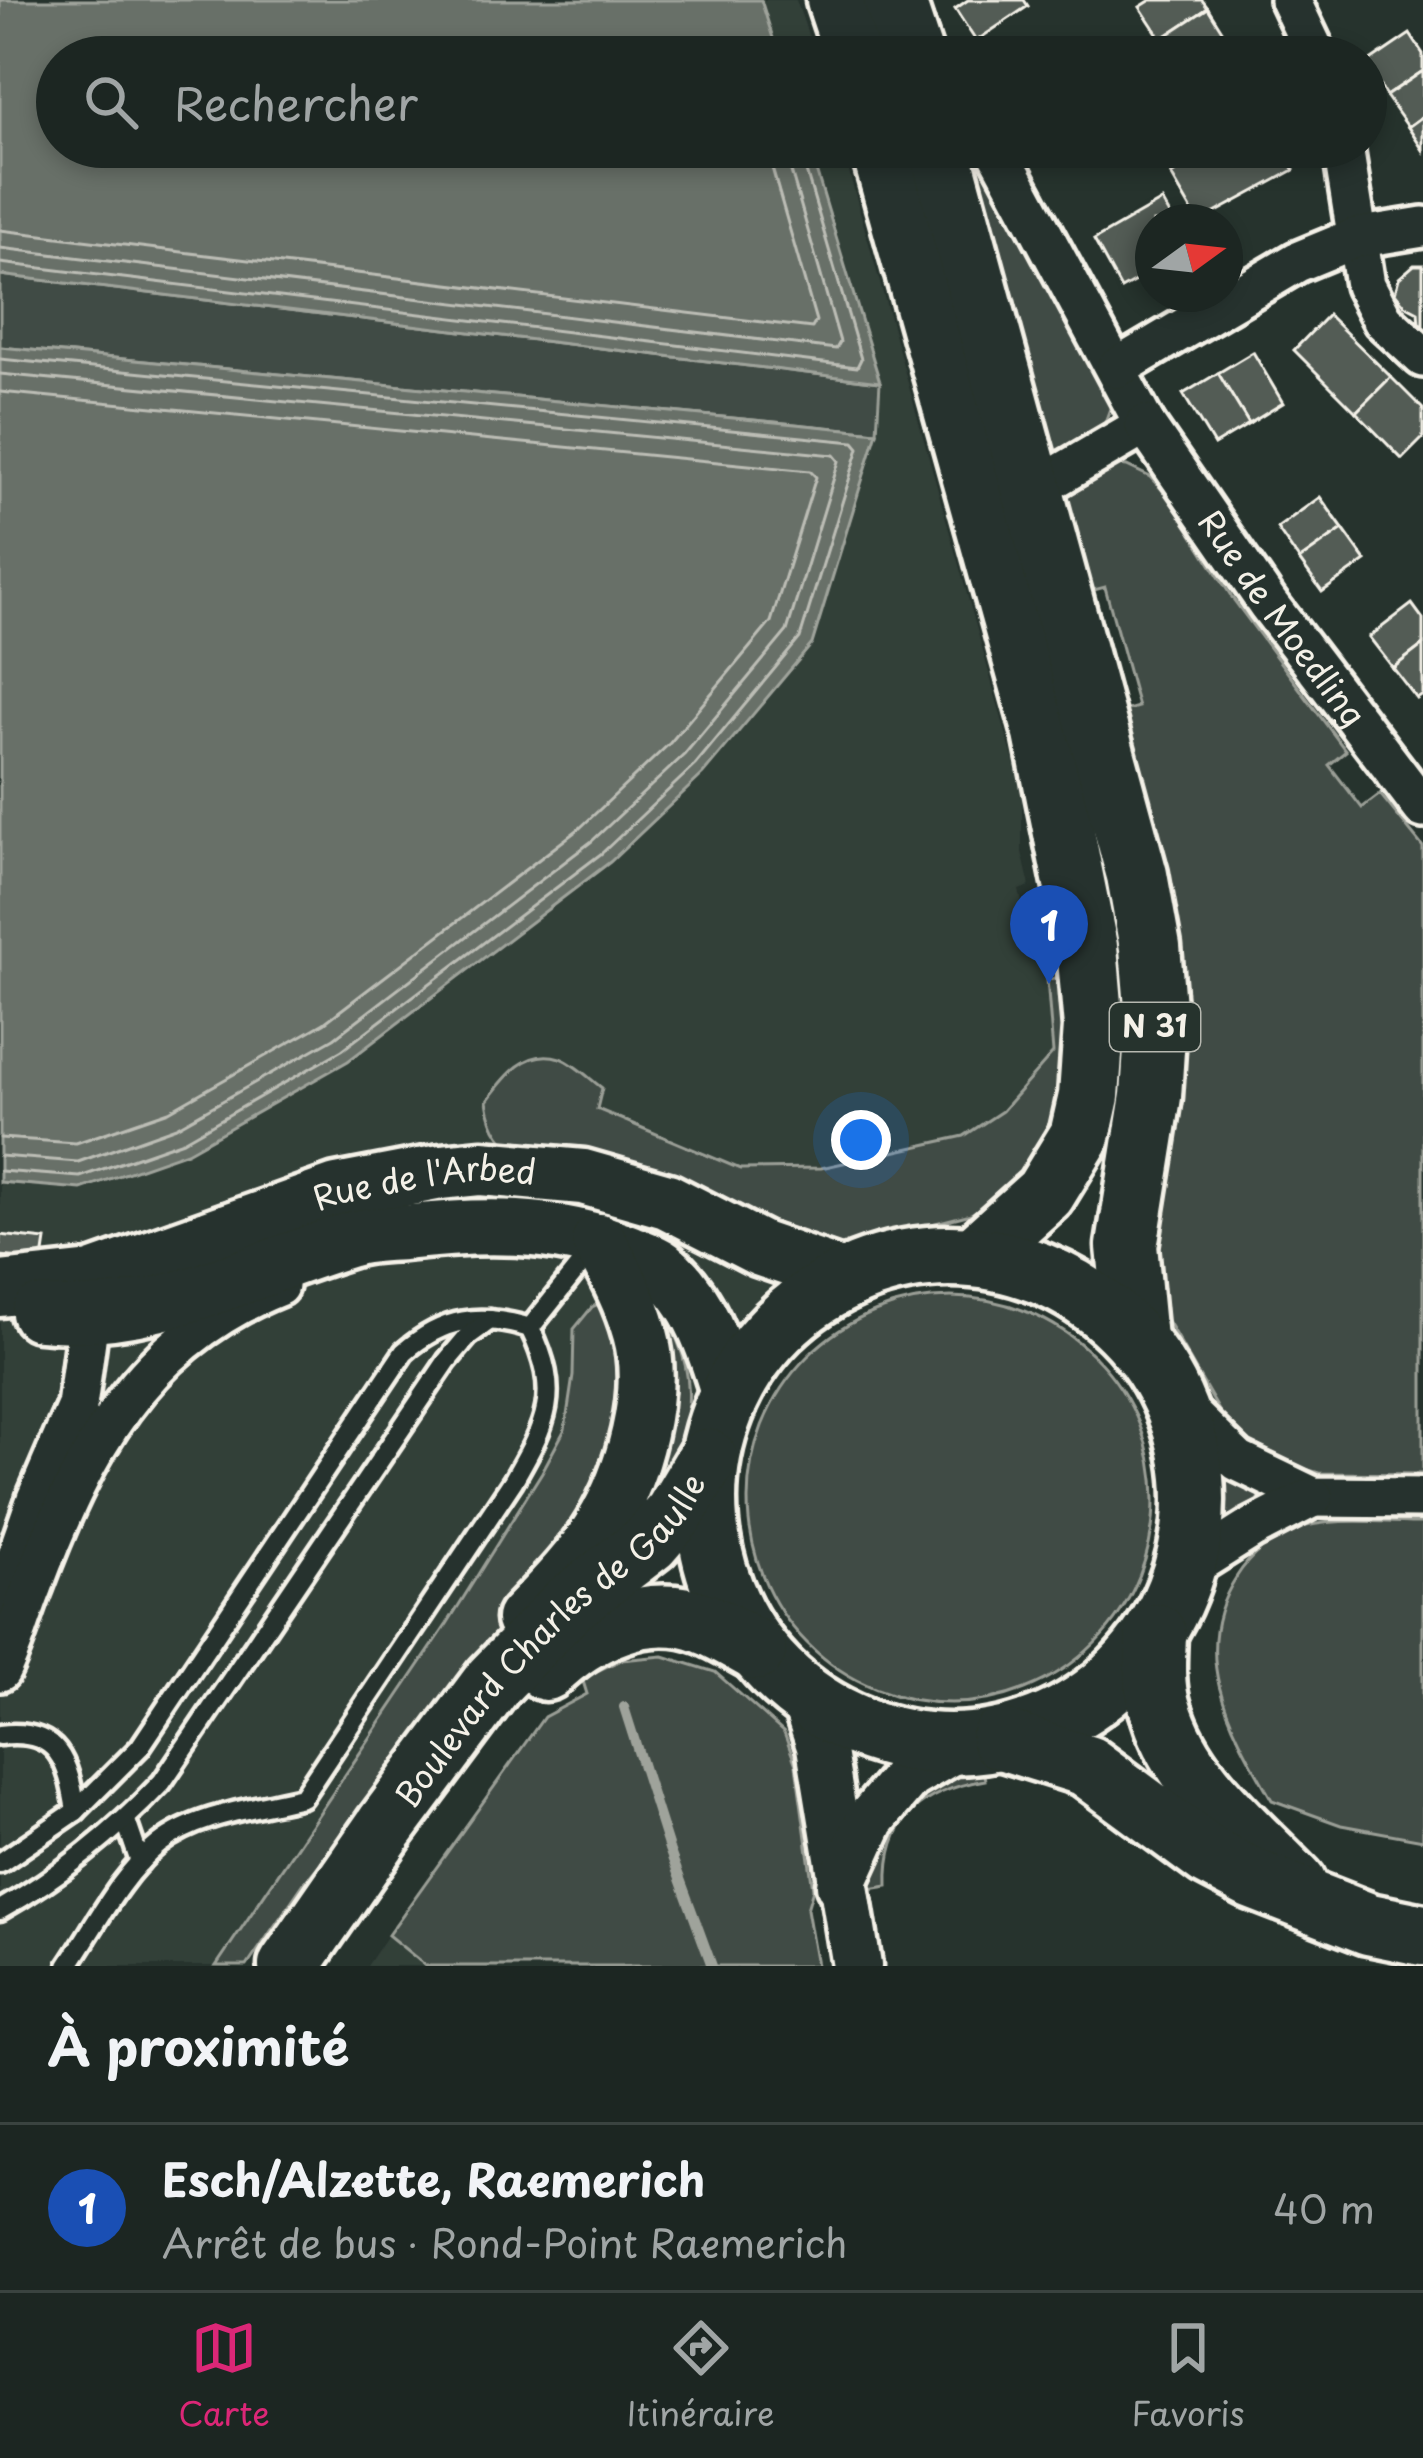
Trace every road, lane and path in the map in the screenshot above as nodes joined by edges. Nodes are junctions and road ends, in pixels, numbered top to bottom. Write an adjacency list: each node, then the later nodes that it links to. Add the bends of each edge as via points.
1 (837, 0): 4 (main road)
2 (894, 0): 5 (main road)
3 (1290, 0): 6 (street)
4 (849, 36)
5 (906, 36)
6 (1307, 36)
7 (887, 168): 21 (main road, N 31, via 1044,733 1087,947 1094,1027 1080,1136 1045,1193)
8 (945, 168): 16 (main road, N 31)
9 (1007, 168): 14 (street)
10 (1346, 168): 12 (street)
11 (1423, 226): 12 (street)
12 (1355, 238): 13 (street, via 1383,320); 14 (street, via 1298,262)
13 (1423, 357)
14 (1117, 368): 15 (street, Rue de Moedling)
15 (1145, 425): 16 (street); 17 (street, Rue de Moedling)
16 (1032, 491): 28 (main road, N 31, via 1150,947 1156,1019 1127,1246)
17 (1423, 808)
18 (401, 1180): 22 (main road, Rue de l'Arbed, via 481,1168 583,1177 667,1201 760,1249); 23 (main road, Rue de l'Arbed, via 337,1192 92,1279); 25 (street, via 345,1210 106,1295)
19 (418, 1231): 20 (main road, Rue de l'Arbed, via 526,1227); 25 (main road, Rue de l'Arbed, via 353,1238 182,1298); 38 (street, via 248,1298 148,1373 101,1433 63,1509)
20 (599, 1240): 27 (lane); 29 (main road, Rue de l'Arbed, via 659,1265 691,1299); 44 (main road, Boulevard Charles de Gaulle, via 642,1338 646,1390 628,1468 601,1528 425,1739)
21 (975, 1256): 22 (main road, via 931,1255); 28 (main road, via 1035,1270 1090,1298)
22 (846, 1278): 29 (main road, via 798,1308 759,1347)
23 (0, 1289)
24 (0, 1299): 25 (main road, Rue de l'Arbed, via 40,1314)
25 (89, 1317): 35 (street, via 77,1406)
26 (490, 1320): 27 (lane); 42 (lane, via 458,1320 404,1352 140,1748); 43 (lane, via 447,1360 162,1782)
27 (530, 1328): 45 (lane, via 548,1378 542,1430 302,1796 202,1822)
28 (1136, 1339): 30 (main road)
29 (729, 1395): 31 (main road)
30 (1173, 1398): 32 (street, via 1238,1461); 34 (main road, via 1191,1454 1195,1512)
31 (710, 1454): 37 (main road, via 706,1523 722,1590); 44 (main road, Boulevard Charles de Gaulle, via 650,1542 568,1605 494,1681)
32 (1313, 1498): 33 (street); 34 (street)
33 (1423, 1498)
34 (1186, 1570): 36 (main road)
35 (0, 1605)
36 (1156, 1634): 41 (main road, via 1119,1680 1071,1715); 48 (main road, via 1159,1705 1177,1753)
37 (756, 1650): 39 (main road); 53 (main road, Boulevard Charles de Gaulle, via 701,1622 656,1614 607,1626 561,1655 519,1696)
38 (0, 1671)
39 (805, 1698): 41 (main road, via 904,1742); 47 (street, via 821,1746)
40 (0, 1735): 42 (lane, via 42,1737 66,1759)
41 (979, 1743): 47 (street, via 908,1775 871,1819); 48 (main road, via 1088,1766 1209,1856)
42 (76, 1811): 46 (lane)
43 (126, 1820): 45 (lane); 49 (lane)
44 (386, 1826): 52 (main road, Boulevard Charles de Gaulle)
45 (140, 1862): 51 (lane)
46 (0, 1863)
47 (841, 1885): 54 (street)
48 (1313, 1902): 50 (main road)
49 (0, 1910)
50 (1423, 1935)
51 (68, 1966)
52 (289, 1966)
53 (324, 1966)
54 (857, 1966)

